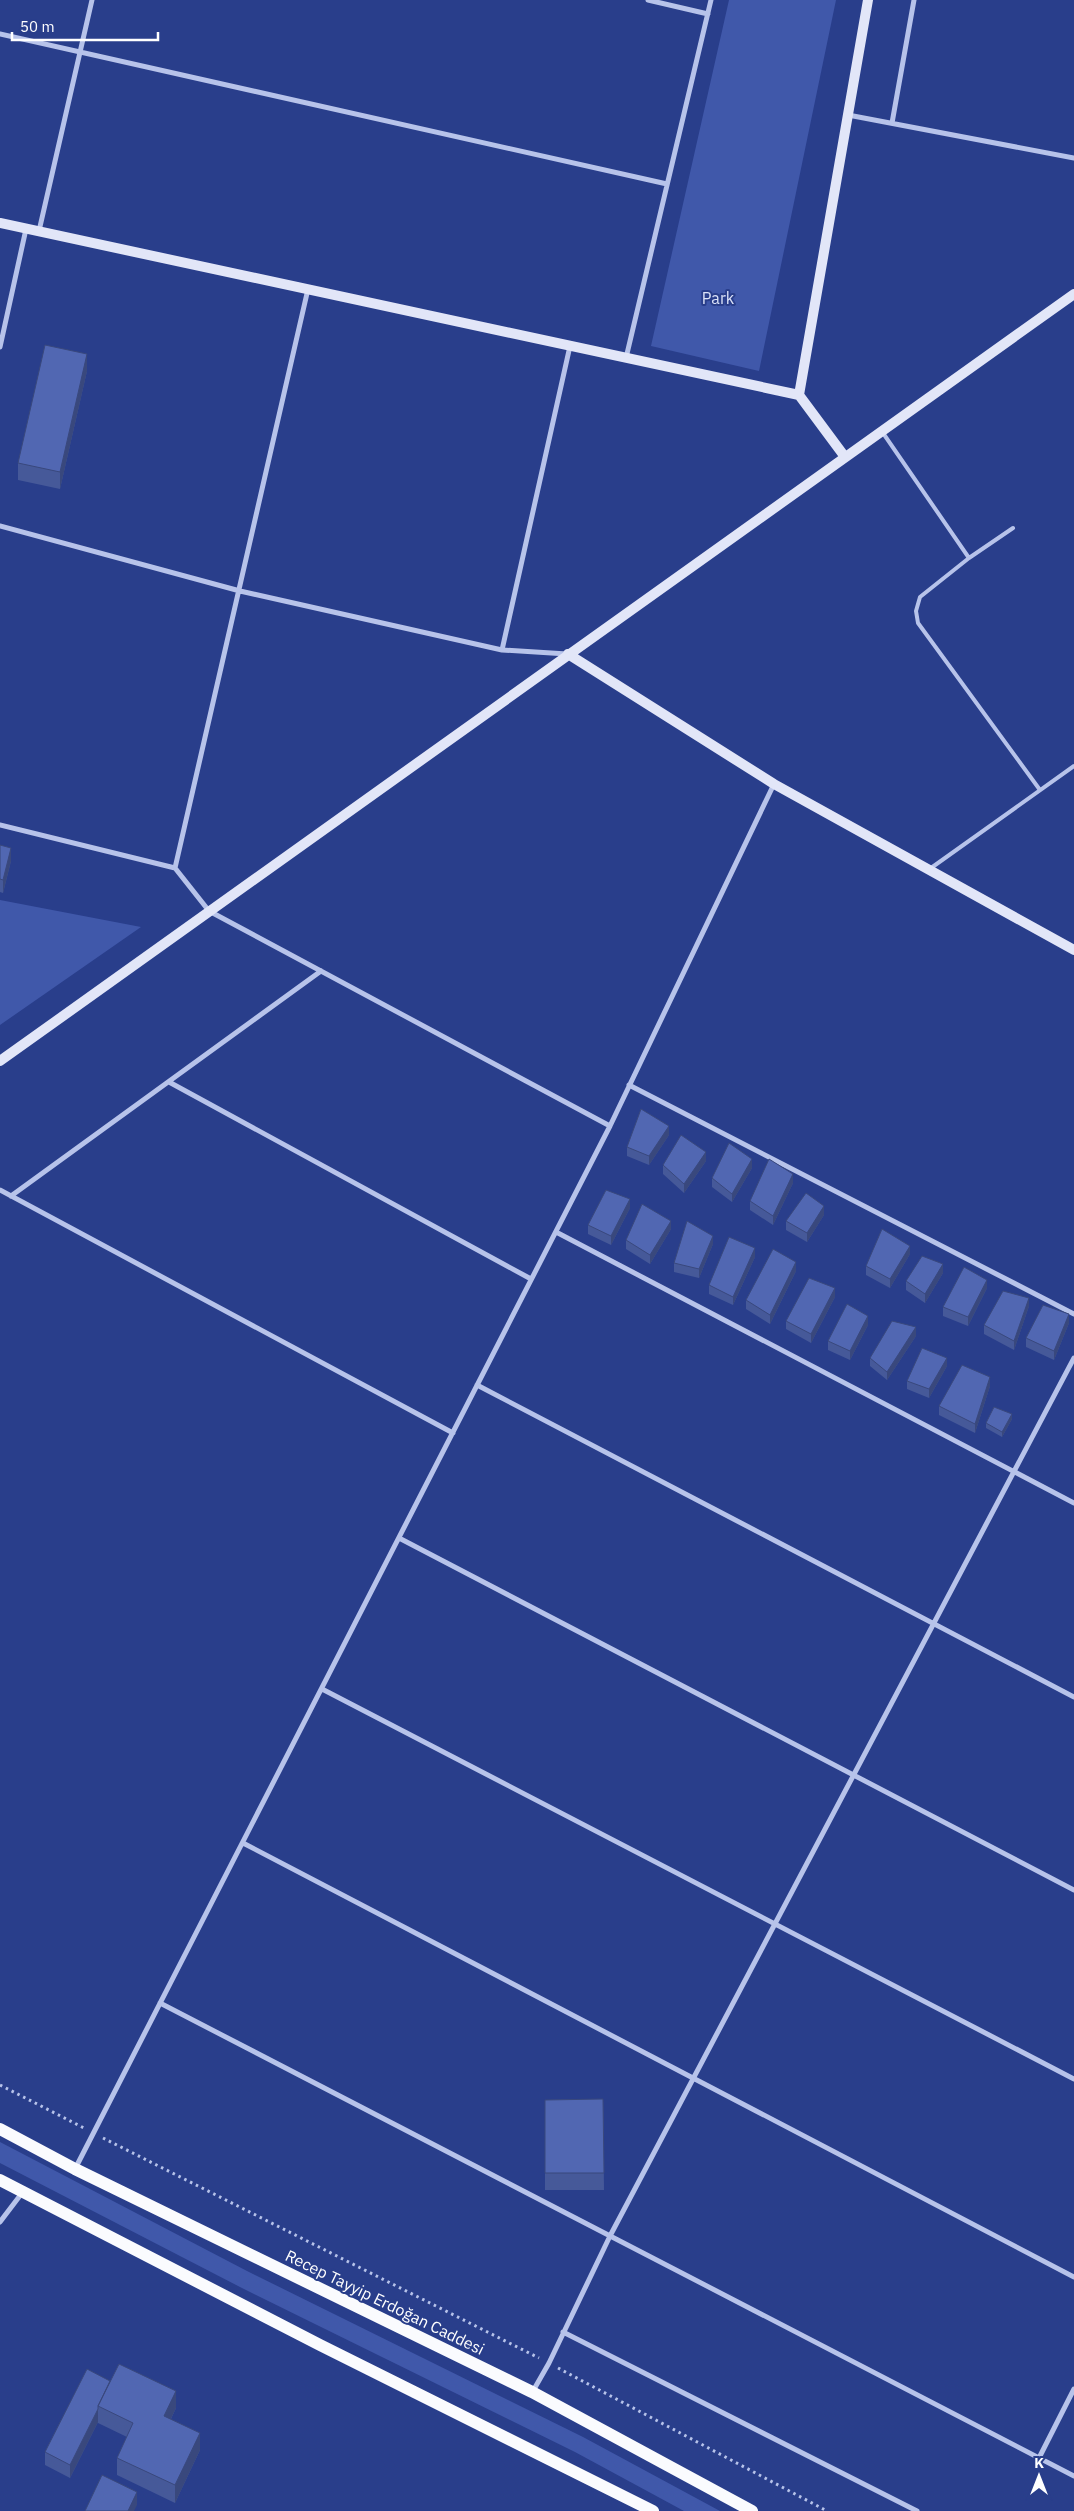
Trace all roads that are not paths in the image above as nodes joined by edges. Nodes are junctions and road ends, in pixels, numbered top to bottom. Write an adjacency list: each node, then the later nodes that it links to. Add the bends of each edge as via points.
1 (92, 0): 8 (street)
2 (648, 0): 6 (street)
3 (711, 0): 6 (street)
4 (868, 0): 9 (street)
5 (914, 0): 10 (street)
6 (708, 14): 12 (street)
7 (0, 34): 8 (street)
8 (81, 52): 12 (street); 15 (street)
9 (848, 115): 10 (street); 21 (street)
10 (892, 123): 11 (street)
11 (1074, 158)
12 (667, 184): 20 (street)
13 (0, 223): 14 (street)
14 (26, 229): 15 (street); 19 (street)
15 (39, 232): 16 (street)
16 (308, 289): 18 (street); 27 (street)
17 (1074, 294): 22 (street)
18 (570, 346): 20 (street); 28 (street)
19 (0, 347)
20 (626, 358): 21 (street)
21 (799, 396): 23 (street)
22 (882, 431): 23 (street); 26 (lane)
23 (845, 457): 29 (street)
24 (0, 526): 27 (street)
25 (1013, 528): 26 (lane)
26 (969, 558): 32 (lane, via 920,597 916,611 918,623)
27 (240, 591): 28 (street); 34 (street)
28 (502, 650): 29 (street)
29 (568, 654): 31 (street); 36 (street)
30 (1074, 766): 32 (lane)
31 (774, 784): 35 (street); 41 (street)
32 (1040, 790): 35 (lane)
33 (0, 825): 34 (street)
34 (175, 868): 36 (street)
35 (929, 869): 37 (street)
36 (209, 911): 38 (street); 39 (street)
37 (1074, 950)
38 (321, 971): 40 (street); 42 (street)
39 (0, 1061)
40 (169, 1082): 44 (street); 46 (street)
41 (629, 1085): 42 (street); 47 (street)
42 (610, 1126): 45 (street)
43 (0, 1190): 44 (street)
44 (11, 1196): 50 (street)
45 (556, 1232): 46 (street); 51 (street)
46 (531, 1279): 49 (street)
47 (1074, 1314)
48 (1074, 1358): 51 (street)
49 (477, 1385): 50 (street); 54 (street)
50 (453, 1433): 53 (street)
51 (1014, 1472): 52 (street); 54 (street)
52 (1074, 1503)
53 (399, 1538): 55 (street); 57 (street)
54 (934, 1624): 56 (street); 57 (street)
55 (322, 1689): 58 (street); 60 (street)
56 (1074, 1697)
57 (854, 1774): 59 (street); 60 (street)
58 (243, 1843): 61 (street); 62 (street)
59 (1074, 1890)
60 (776, 1923): 62 (street); 63 (street)
61 (160, 2003): 65 (street); 70 (street)
62 (693, 2078): 70 (street); 71 (street)
63 (1074, 2079)
64 (0, 2129): 65 (main road, Recep Tayyip Erdoğan Caddesi)
65 (75, 2168): 74 (main road, Recep Tayyip Erdoğan Caddesi)
66 (0, 2180): 67 (main road)
67 (22, 2192): 68 (street); 77 (main road)
68 (2, 2215): 69 (street)
69 (0, 2222)
70 (610, 2236): 72 (street); 75 (street)
71 (1074, 2277)
72 (563, 2332): 74 (street); 79 (street)
73 (1074, 2389): 75 (street)
74 (532, 2392): 78 (main road, Recep Tayyip Erdoğan Caddesi)
75 (1039, 2458): 76 (street)
76 (1074, 2476)
77 (653, 2511)
78 (752, 2511)
79 (917, 2511)

